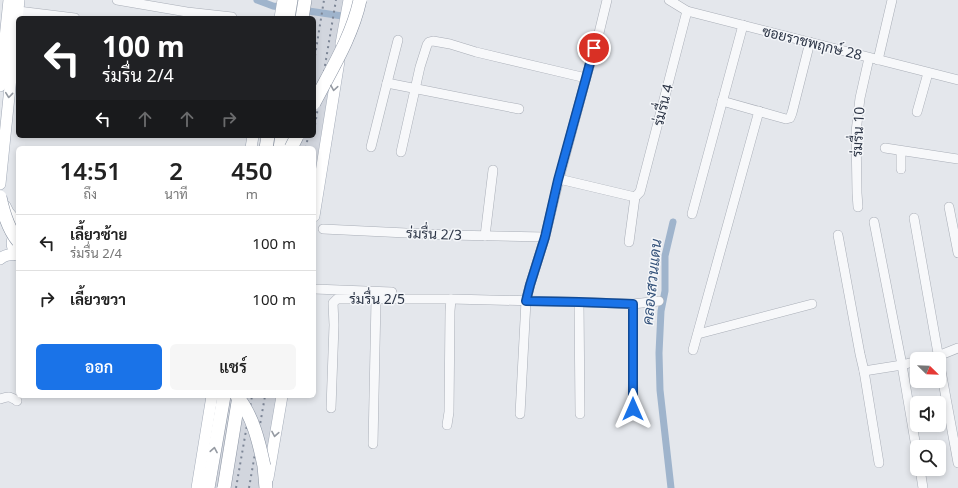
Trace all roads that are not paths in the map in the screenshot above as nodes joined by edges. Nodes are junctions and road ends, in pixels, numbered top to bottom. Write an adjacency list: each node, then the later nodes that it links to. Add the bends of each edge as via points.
1 (2, 0): 21 (main road)
2 (9, 0): 31 (main road)
3 (19, 0): 14 (main road)
4 (117, 0): 17 (street)
5 (283, 0): 18 (main road)
6 (291, 0): 19 (highway)
7 (305, 0): 20 (highway)
8 (360, 0): 33 (highway, bridge, via 344,46)
9 (607, 0): 28 (street)
10 (669, 0): 13 (street, ซอยราชพฤกษ์ 28)
11 (892, 0): 26 (street, ร่มรื่น 10)
12 (348, 3): 49 (main road, one-way to 49)
13 (686, 11): 22 (street, ซอยราชพฤกษ์ 28); 48 (street, ร่มรื่น 4, via 640,192)
14 (18, 12): 15 (main road, one-way to 15); 16 (street)
15 (18, 16)
16 (56, 16)
17 (223, 16)
18 (280, 16)
19 (288, 16)
20 (302, 16)
21 (0, 18)
22 (743, 25): 25 (street, ซอยราชพฤกษ์ 28); 34 (street)
23 (16, 31): 46 (main road, one-way to 46)
24 (398, 40): 30 (street)
25 (810, 42): 26 (street, ซอยราชพฤกษ์ 28); 36 (street, via 790,118)
26 (873, 59): 27 (street, ซอยราชพฤกษ์ 28); 50 (street, ร่มรื่น 10, via 860,98 856,132)
27 (928, 73): 29 (street, ซอยราชพฤกษ์ 28); 37 (street)
28 (586, 78): 32 (street, via 432,41 427,45); 45 (street)
29 (958, 79)
30 (387, 83): 32 (street); 38 (street)
31 (0, 86)
32 (415, 88): 35 (street); 41 (street)
33 (316, 99)
34 (722, 101): 36 (street); 52 (street)
35 (519, 109)
36 (759, 112): 76 (street)
37 (917, 112)
38 (371, 147)
39 (885, 148): 40 (street)
40 (901, 151): 42 (street); 43 (street)
41 (401, 152)
42 (958, 159)
43 (901, 169)
44 (493, 170): 59 (street)
45 (558, 180): 48 (street); 60 (street)
46 (0, 184)
47 (0, 197): 54 (main road); 61 (highway, bridge, via 4,214)
48 (636, 197): 62 (street, ร่มรื่น 4)
49 (316, 204)
50 (858, 207)
51 (949, 207): 63 (street)
52 (692, 214)
53 (914, 218): 79 (street)
54 (16, 222)
55 (874, 222): 82 (street)
56 (323, 229): 59 (street, ร่มรื่น 2/3)
57 (16, 233): 64 (main road, via 12,242)
58 (838, 235): 83 (street)
59 (484, 236): 60 (street, ร่มรื่น 2/3)
60 (545, 237): 71 (street)
61 (16, 238)
62 (629, 242)
63 (958, 253)
64 (16, 254)
65 (16, 255): 66 (main road)
66 (0, 259)
67 (316, 289): 68 (street)
68 (392, 292)
69 (451, 299): 70 (street, ร่มรื่น 2/5); 71 (street, ร่มรื่น 2/5); 98 (street)
70 (376, 300): 93 (street, ร่มรื่น 2/5, via 338,299 334,303); 100 (street)
71 (526, 301): 73 (street, ร่มรื่น 2/5); 96 (street)
72 (659, 301): 74 (street, ร่มรื่น 2/5)
73 (579, 302): 74 (street, ร่มรื่น 2/5); 97 (street)
74 (633, 304): 94 (street)
75 (812, 304): 76 (street)
76 (698, 334): 78 (street)
77 (958, 348): 80 (street)
78 (693, 350)
79 (938, 352)
80 (946, 354)
81 (910, 363): 82 (street)
82 (902, 365): 83 (street); 99 (street)
83 (864, 371): 102 (street)
84 (944, 388): 101 (street)
85 (207, 398): 95 (main road)
86 (212, 398): 95 (main road)
87 (224, 398): 105 (highway, one-way to 87)
88 (238, 398): 106 (highway, bridge)
89 (239, 398): 107 (highway, bridge, via 252,421 259,442)
90 (282, 398): 107 (main road, one-way to 107)
91 (0, 399): 92 (street, via 10,396)
92 (17, 401)
93 (331, 408)
94 (633, 409)
95 (210, 412): 104 (main road)
96 (520, 414)
97 (580, 414)
98 (447, 425)
99 (915, 440)
100 (373, 444)
101 (958, 462)
102 (879, 463)
103 (921, 476): 108 (street)
104 (197, 488)
105 (208, 488)
106 (224, 488)
107 (266, 488)
108 (923, 488)

